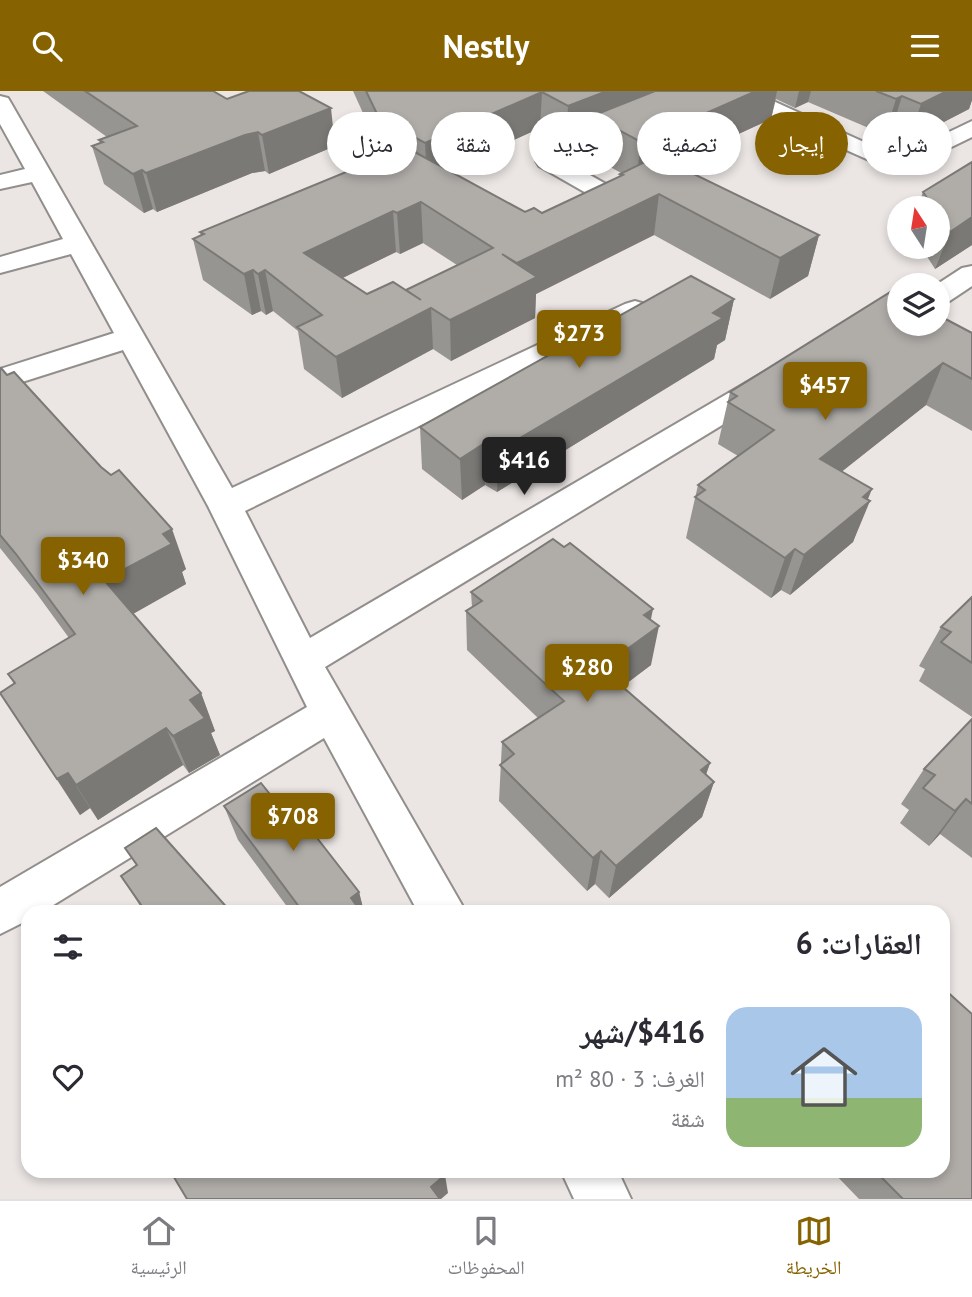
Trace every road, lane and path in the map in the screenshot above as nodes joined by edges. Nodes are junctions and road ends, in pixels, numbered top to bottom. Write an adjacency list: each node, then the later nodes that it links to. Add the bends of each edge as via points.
1 (733, 91): 4 (street, via 898,166)
2 (6, 101): 5 (street)
3 (637, 124): 7 (street, via 548,161)
4 (972, 128)
5 (38, 173): 6 (street); 8 (street)
6 (0, 182)
7 (604, 193)
8 (79, 243): 9 (street); 13 (street)
9 (0, 265)
10 (972, 274): 11 (street)
11 (950, 288)
12 (635, 310): 16 (street)
13 (129, 338): 14 (street); 16 (street)
14 (0, 379)
15 (774, 380): 17 (street)
16 (225, 506): 17 (street)
17 (302, 662): 18 (street)
18 (332, 712): 19 (street); 20 (street)
19 (439, 905)
20 (0, 912)
21 (592, 1178): 22 (street)
22 (604, 1199)

